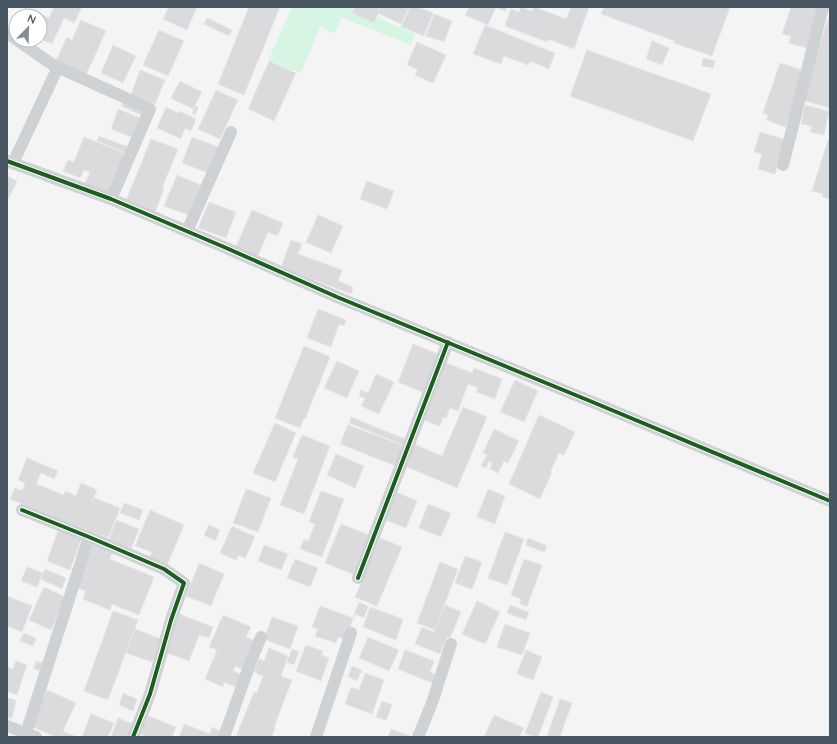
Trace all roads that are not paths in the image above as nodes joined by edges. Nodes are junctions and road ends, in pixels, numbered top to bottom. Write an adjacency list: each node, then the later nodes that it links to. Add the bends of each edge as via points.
1 (823, 7): 6 (street)
2 (29, 48): 3 (street)
3 (58, 67): 5 (street); 7 (street, via 150,108)
4 (231, 132): 8 (street)
5 (10, 162): 7 (street)
6 (783, 165)
7 (111, 199): 8 (street)
8 (187, 231): 9 (street, via 337,297)
9 (448, 342): 10 (street); 13 (street)
10 (830, 501)
11 (22, 510): 12 (street)
12 (89, 537): 18 (street); 19 (street, via 164,569 184,583 150,694)
13 (358, 578)
14 (351, 633): 21 (street)
15 (261, 637): 20 (street)
16 (451, 644): 22 (street)
17 (7, 726): 18 (street)
18 (31, 735)
19 (133, 737)
20 (224, 737)
21 (316, 737)
22 (418, 737)

